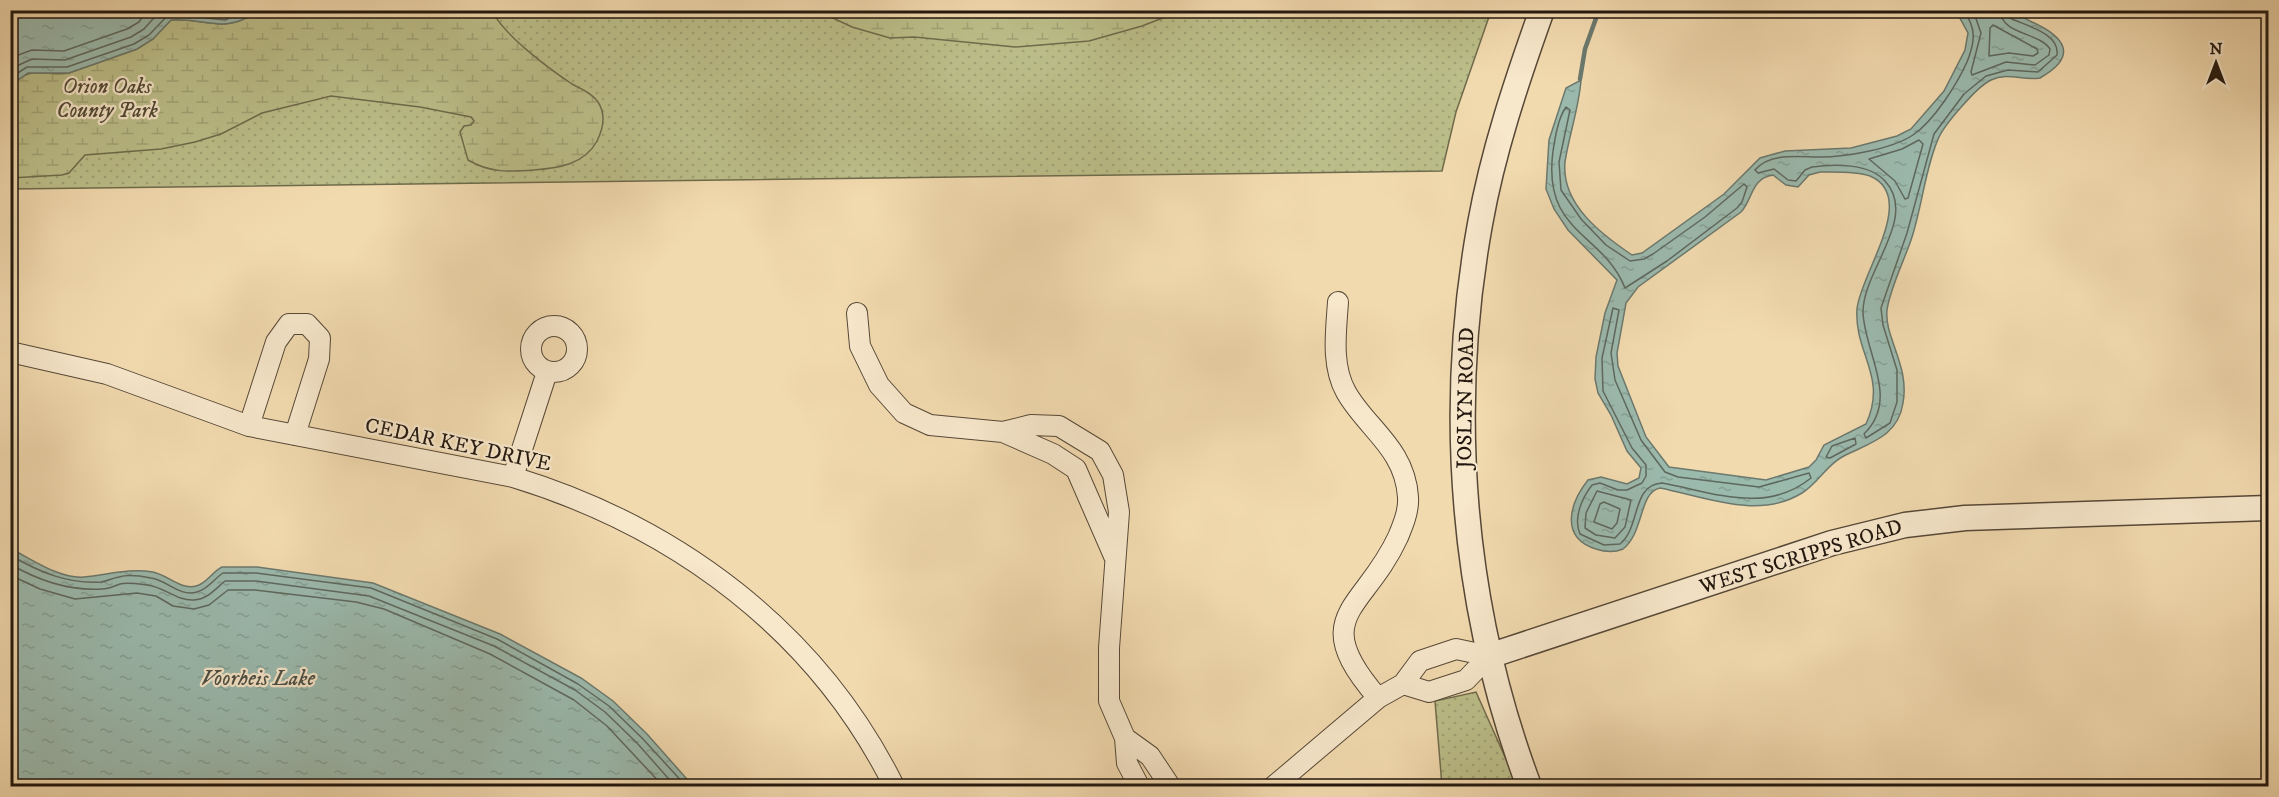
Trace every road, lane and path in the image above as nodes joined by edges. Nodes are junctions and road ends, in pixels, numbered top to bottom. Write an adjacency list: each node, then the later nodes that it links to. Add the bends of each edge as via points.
1 (1542, 10): 12 (street, JOSLYN ROAD, via 1492,167 1480,224 1464,349 1462,428 1466,498 1472,568)
2 (1338, 302): 14 (street, via 1339,375 1346,393 1389,443 1408,497 1405,521 1392,550 1345,619 1343,643 1355,672)
3 (857, 313): 7 (street, via 860,346 879,386 904,413 930,425)
4 (10, 352): 6 (street, CEDAR KEY DRIVE, via 107,374)
5 (547, 372): 9 (street)
6 (249, 426): 8 (street, CEDAR KEY DRIVE); 8 (street, via 276,342 289,324 307,324 320,338 318,359)
7 (1003, 432): 11 (street, via 1076,469); 11 (street, via 1031,425 1059,426 1100,451 1113,475 1118,503)
8 (295, 435): 9 (street, CEDAR KEY DRIVE)
9 (513, 477): 16 (street, CEDAR KEY DRIVE, via 555,489 614,515 728,583 770,619 822,676 874,747)
10 (2268, 508): 12 (street, WEST SCRIPPS ROAD, via 1965,518 1905,525 1832,543)
11 (1116, 559): 15 (street, via 1109,700)
12 (1488, 656): 13 (street, WEST SCRIPPS ROAD, via 1466,680 1429,692); 13 (street, via 1456,649 1420,661); 20 (street, JOSLYN ROAD)
13 (1402, 684): 14 (street)
14 (1378, 698): 19 (street)
15 (1125, 738): 17 (street, via 1127,763); 18 (street, via 1150,756)
16 (894, 786)
17 (1138, 786)
18 (1170, 786)
19 (1274, 786)
20 (1529, 786)

